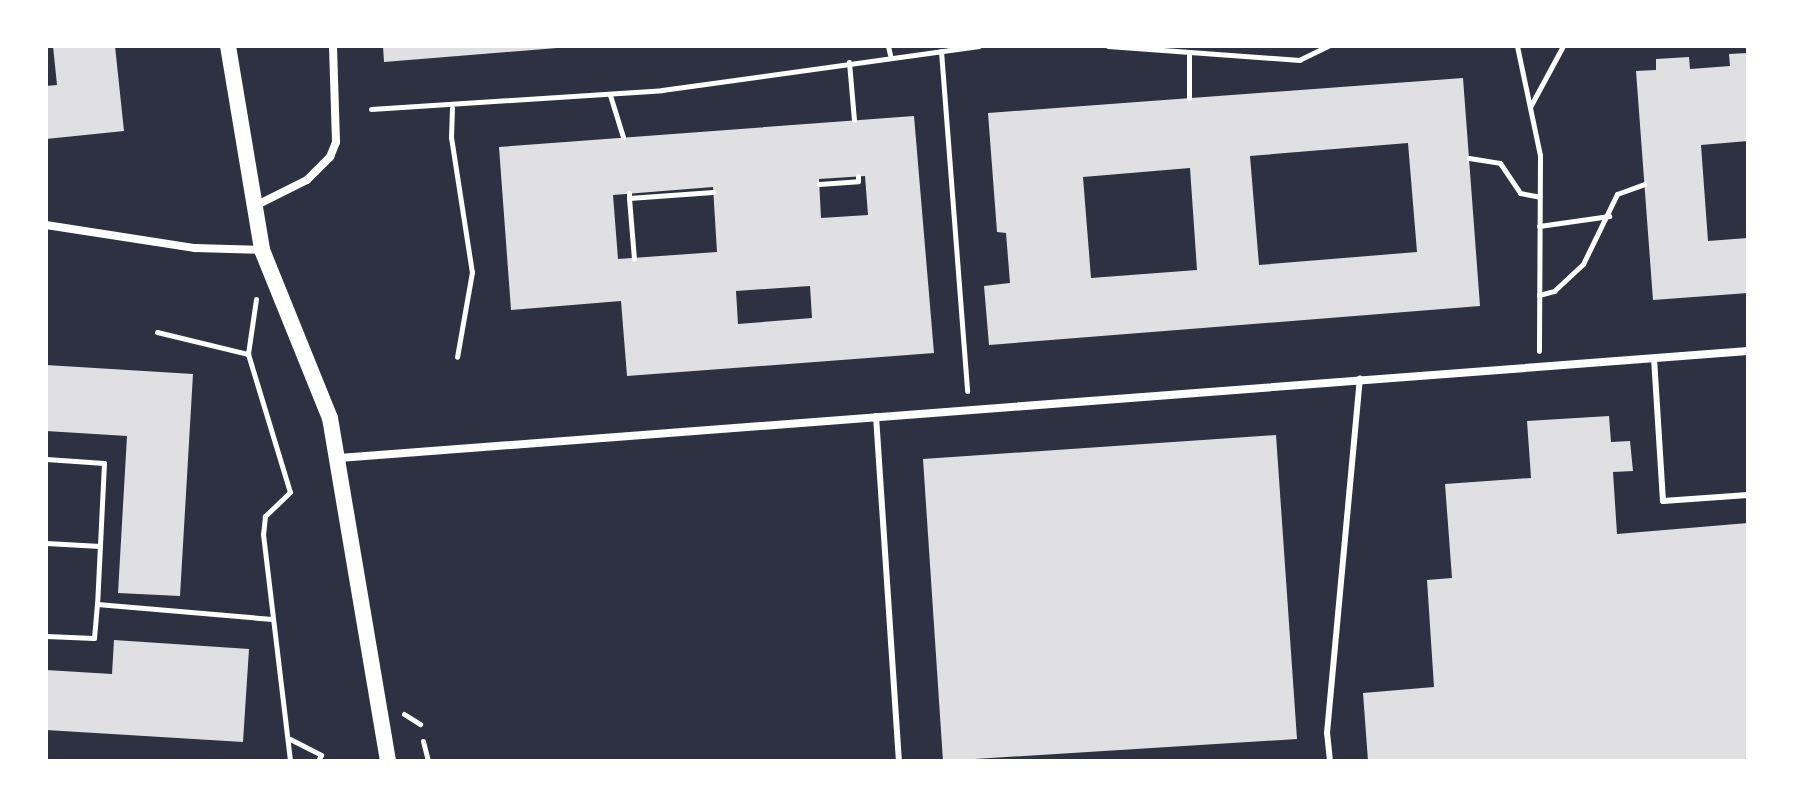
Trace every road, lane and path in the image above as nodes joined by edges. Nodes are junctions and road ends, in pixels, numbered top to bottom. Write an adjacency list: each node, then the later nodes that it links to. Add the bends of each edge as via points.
1 (228, 46): 26 (main road)
2 (333, 46): 26 (street, via 336,142 330,157 307,180)
3 (888, 46): 11 (path)
4 (979, 46): 9 (path)
5 (1108, 46): 10 (path)
6 (1328, 46): 10 (path, via 1299,60)
7 (1517, 46): 16 (path)
8 (1563, 46): 16 (path)
9 (941, 51): 11 (path); 39 (path)
10 (1189, 52): 14 (path)
11 (890, 55): 12 (path)
12 (849, 62): 13 (path); 18 (path)
13 (610, 95): 15 (path); 19 (path)
14 (1189, 98)
15 (452, 108): 17 (path); 35 (path, via 451,137 472,272)
16 (1530, 108): 25 (path, via 1540,155)
17 (371, 109)
18 (854, 120)
19 (623, 137)
20 (1469, 158): 25 (path, via 1500,163 1520,193)
21 (858, 176): 22 (path, via 858,181)
22 (819, 184)
23 (1644, 184): 27 (path, via 1625,187)
24 (713, 192): 31 (path, via 629,196)
25 (1540, 197): 29 (path)
26 (252, 207): 30 (main road)
27 (1610, 216): 29 (path); 32 (path, via 1583,264 1554,291)
28 (46, 225): 30 (street, via 195,248)
29 (1539, 226): 32 (path)
30 (262, 250): 41 (main road, via 316,380)
31 (634, 259)
32 (1539, 295): 37 (path)
33 (157, 332): 47 (path, via 248,354 290,492 265,516)
34 (1748, 351): 36 (street)
35 (457, 357)
36 (1654, 358): 37 (street); 43 (lane, via 1663,501)
37 (1540, 365): 38 (street)
38 (1360, 379): 39 (street); 56 (lane, via 1327,733)
39 (968, 408): 40 (street)
40 (876, 416): 41 (street); 55 (lane)
41 (339, 458): 53 (main road)
42 (46, 459): 45 (path, via 104,463)
43 (1748, 495)
44 (46, 543): 45 (path)
45 (100, 546): 46 (path)
46 (97, 604): 47 (path); 48 (path, via 94,638)
47 (272, 619): 49 (path)
48 (46, 636)
49 (290, 739): 51 (path); 52 (path, via 321,755)
50 (423, 741): 54 (path)
51 (290, 761)
52 (318, 761)
53 (388, 761)
54 (428, 761)
55 (899, 761)
56 (1330, 761)

